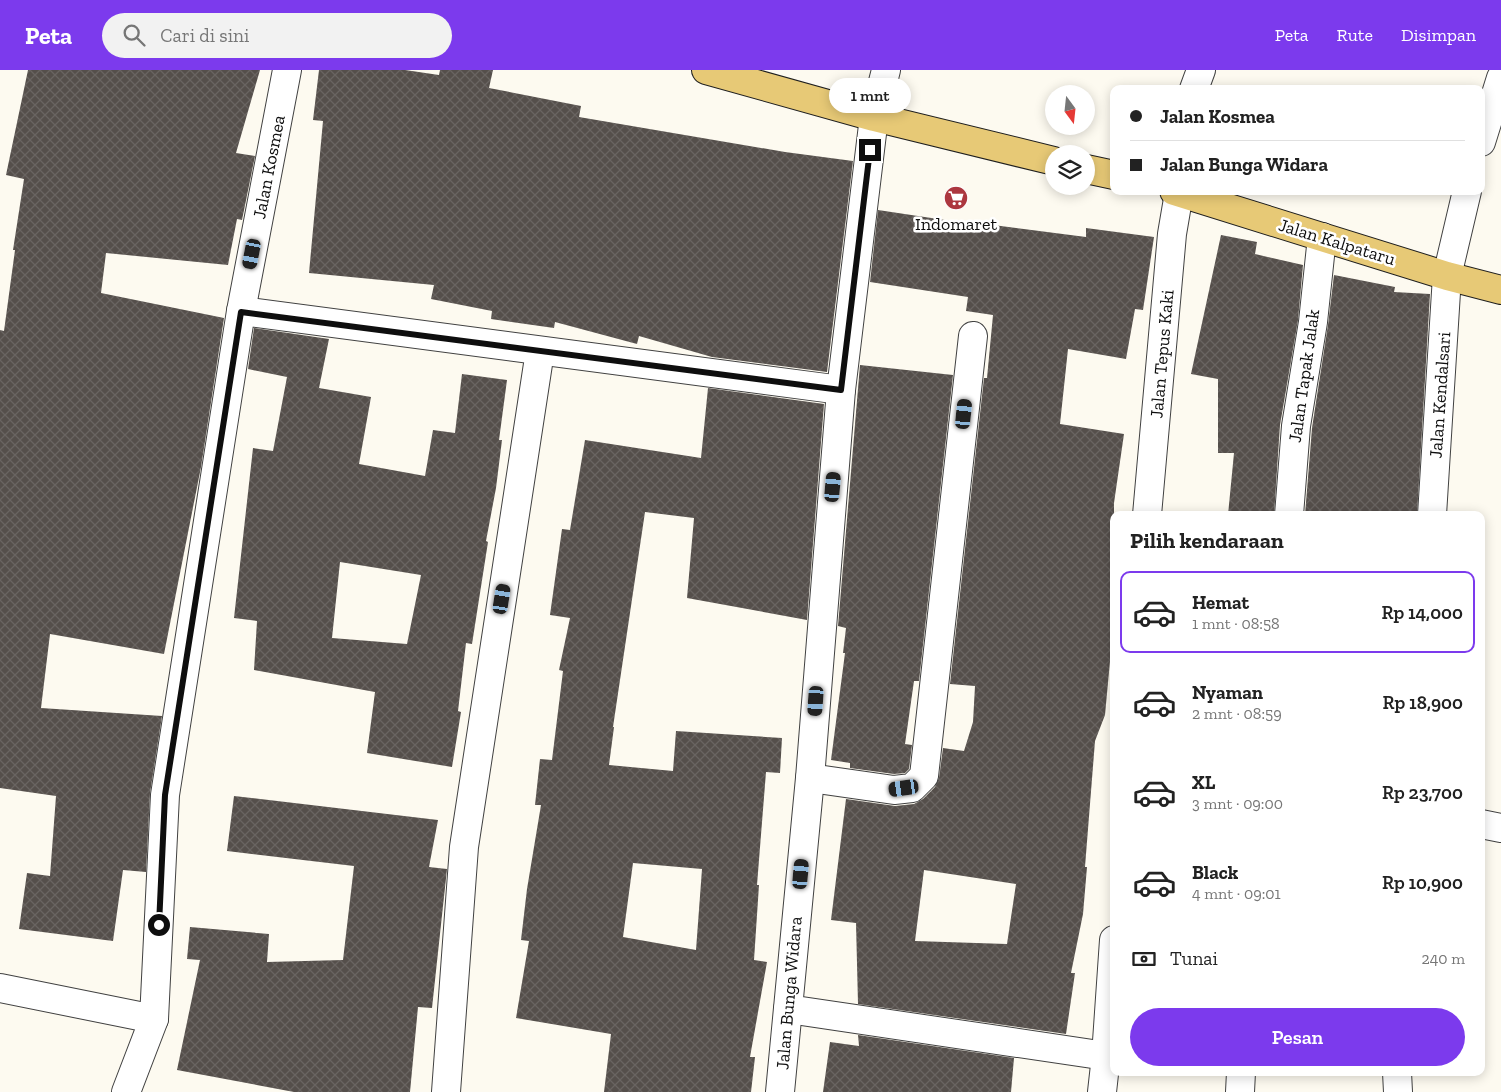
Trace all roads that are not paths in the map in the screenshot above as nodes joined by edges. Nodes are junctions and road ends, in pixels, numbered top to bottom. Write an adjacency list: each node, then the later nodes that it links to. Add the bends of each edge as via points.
1 (287, 70): 18 (street, Jalan Kosmea)
2 (706, 70): 7 (main road)
3 (886, 70): 7 (street, Jalan Bunga Widara)
4 (1201, 70): 6 (street)
5 (1501, 78): 8 (street)
6 (1195, 85)
7 (874, 117): 9 (main road); 21 (street, Jalan Bunga Widara)
8 (1485, 129)
9 (1045, 159)
10 (1095, 171): 11 (main road)
11 (1110, 174)
12 (1176, 195): 22 (street, Jalan Tepus Kaki)
13 (1186, 195): 15 (main road, Jalan Kalpataru)
14 (1466, 195): 16 (street, Jalan Kendalsari)
15 (1322, 237): 16 (main road, Jalan Kalpataru); 23 (street, Jalan Tapak Jalak, via 1313,322 1296,426)
16 (1447, 276): 17 (main road, Jalan Kalpataru); 24 (street, Jalan Kendalsari)
17 (1501, 290)
18 (241, 312): 20 (street); 31 (street, Jalan Kosmea, via 165,795)
19 (973, 336): 25 (street, via 924,776 912,788 894,790)
20 (540, 351): 21 (street); 36 (street, via 464,847)
21 (841, 390): 25 (street, Jalan Bunga Widara)
22 (1147, 511)
23 (1288, 511)
24 (1432, 511)
25 (810, 778): 30 (street, Jalan Bunga Widara)
26 (1485, 825): 27 (street)
27 (1501, 828)
28 (0, 988): 31 (street)
29 (1110, 998): 32 (street)
30 (788, 1010): 32 (street); 37 (street, Jalan Bunga Widara)
31 (154, 1018): 35 (street, Jalan Kosmea)
32 (1106, 1056): 38 (street)
33 (1241, 1076): 39 (street)
34 (1397, 1076): 40 (street)
35 (126, 1092)
36 (446, 1092)
37 (780, 1092)
38 (1102, 1092)
39 (1240, 1092)
40 (1398, 1092)

